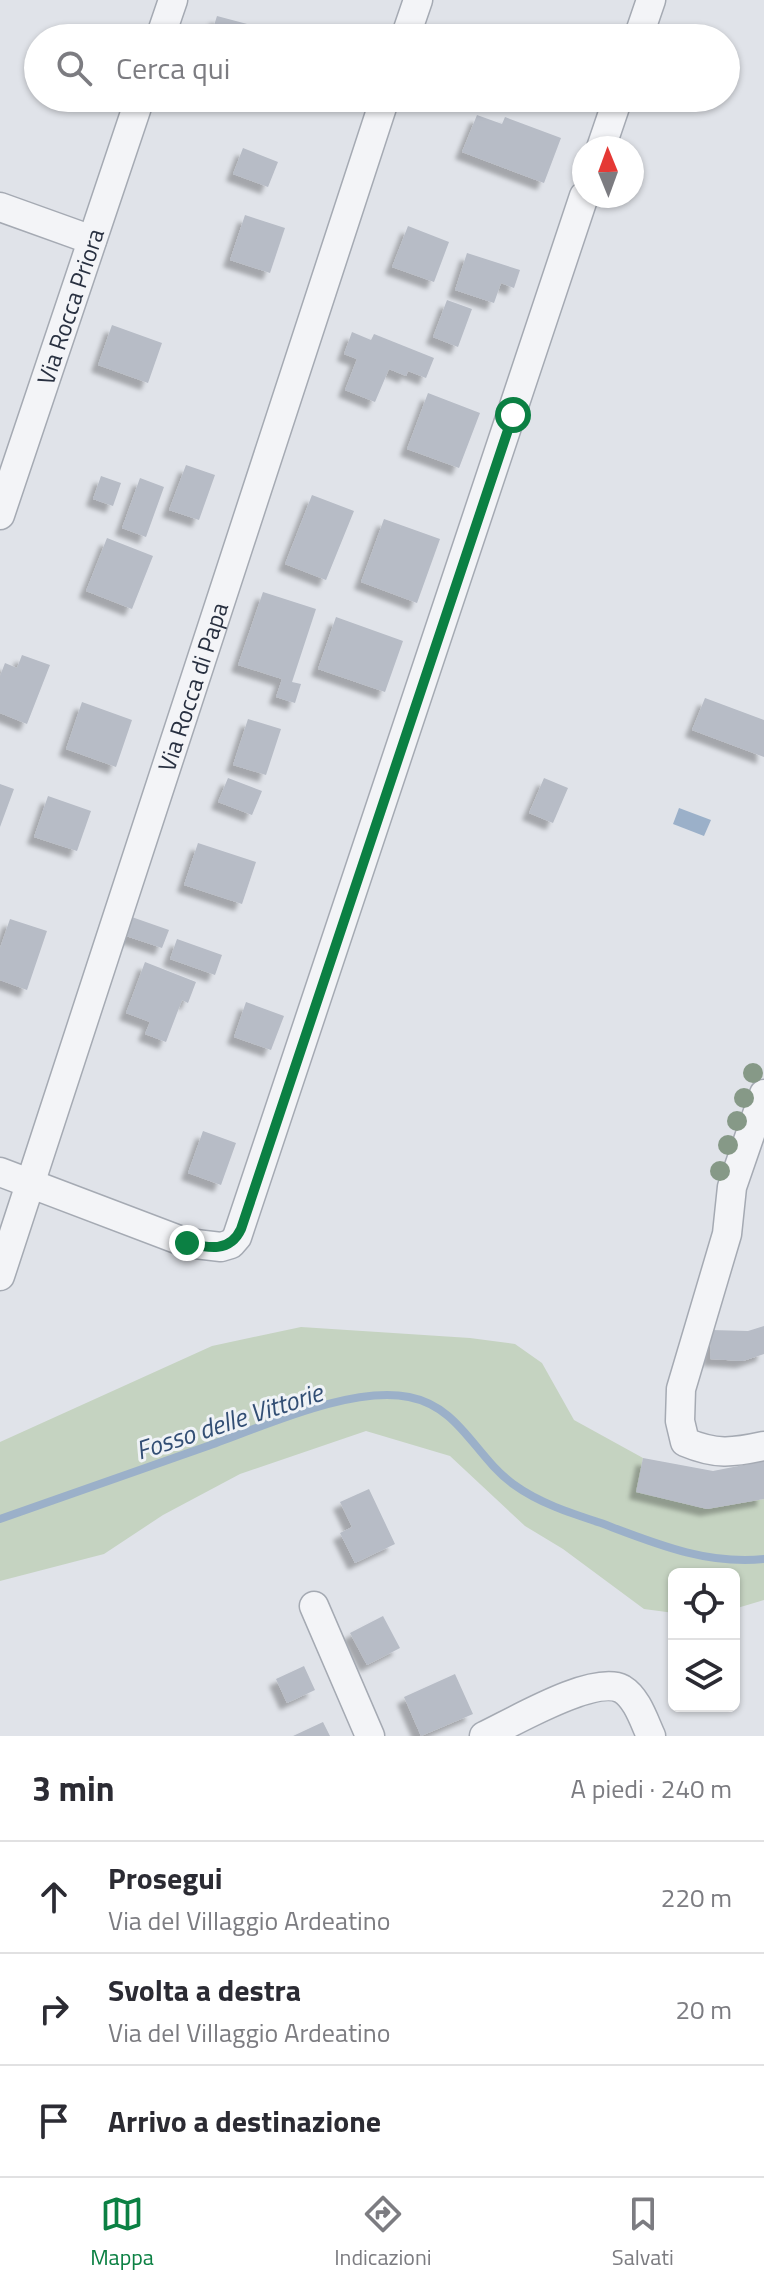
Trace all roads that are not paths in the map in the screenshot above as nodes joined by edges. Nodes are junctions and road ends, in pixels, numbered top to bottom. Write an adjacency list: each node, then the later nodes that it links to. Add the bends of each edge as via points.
1 (173, 0): 4 (street)
2 (418, 0): 5 (street)
3 (651, 0): 6 (street)
4 (165, 24)
5 (410, 24)
6 (643, 24)
7 (135, 112): 13 (street, Via Rocca Priora)
8 (380, 112): 17 (street, Via Rocca di Papa)
9 (613, 112): 10 (street)
10 (605, 136)
11 (0, 207): 13 (street)
12 (580, 208): 17 (street, via 237,1237 221,1247 187,1243)
13 (92, 240): 14 (street, Via Rocca Priora)
14 (0, 515)
15 (764, 1094): 19 (street, via 732,1187 727,1234 681,1389 680,1421 685,1442 701,1449 727,1454)
16 (0, 1172): 17 (street)
17 (31, 1182): 18 (street, Via Rocca di Papa)
18 (0, 1276)
19 (764, 1446)
20 (314, 1606): 21 (street)
21 (370, 1736)
22 (484, 1736): 23 (street, via 605,1685 629,1695)
23 (651, 1736)

